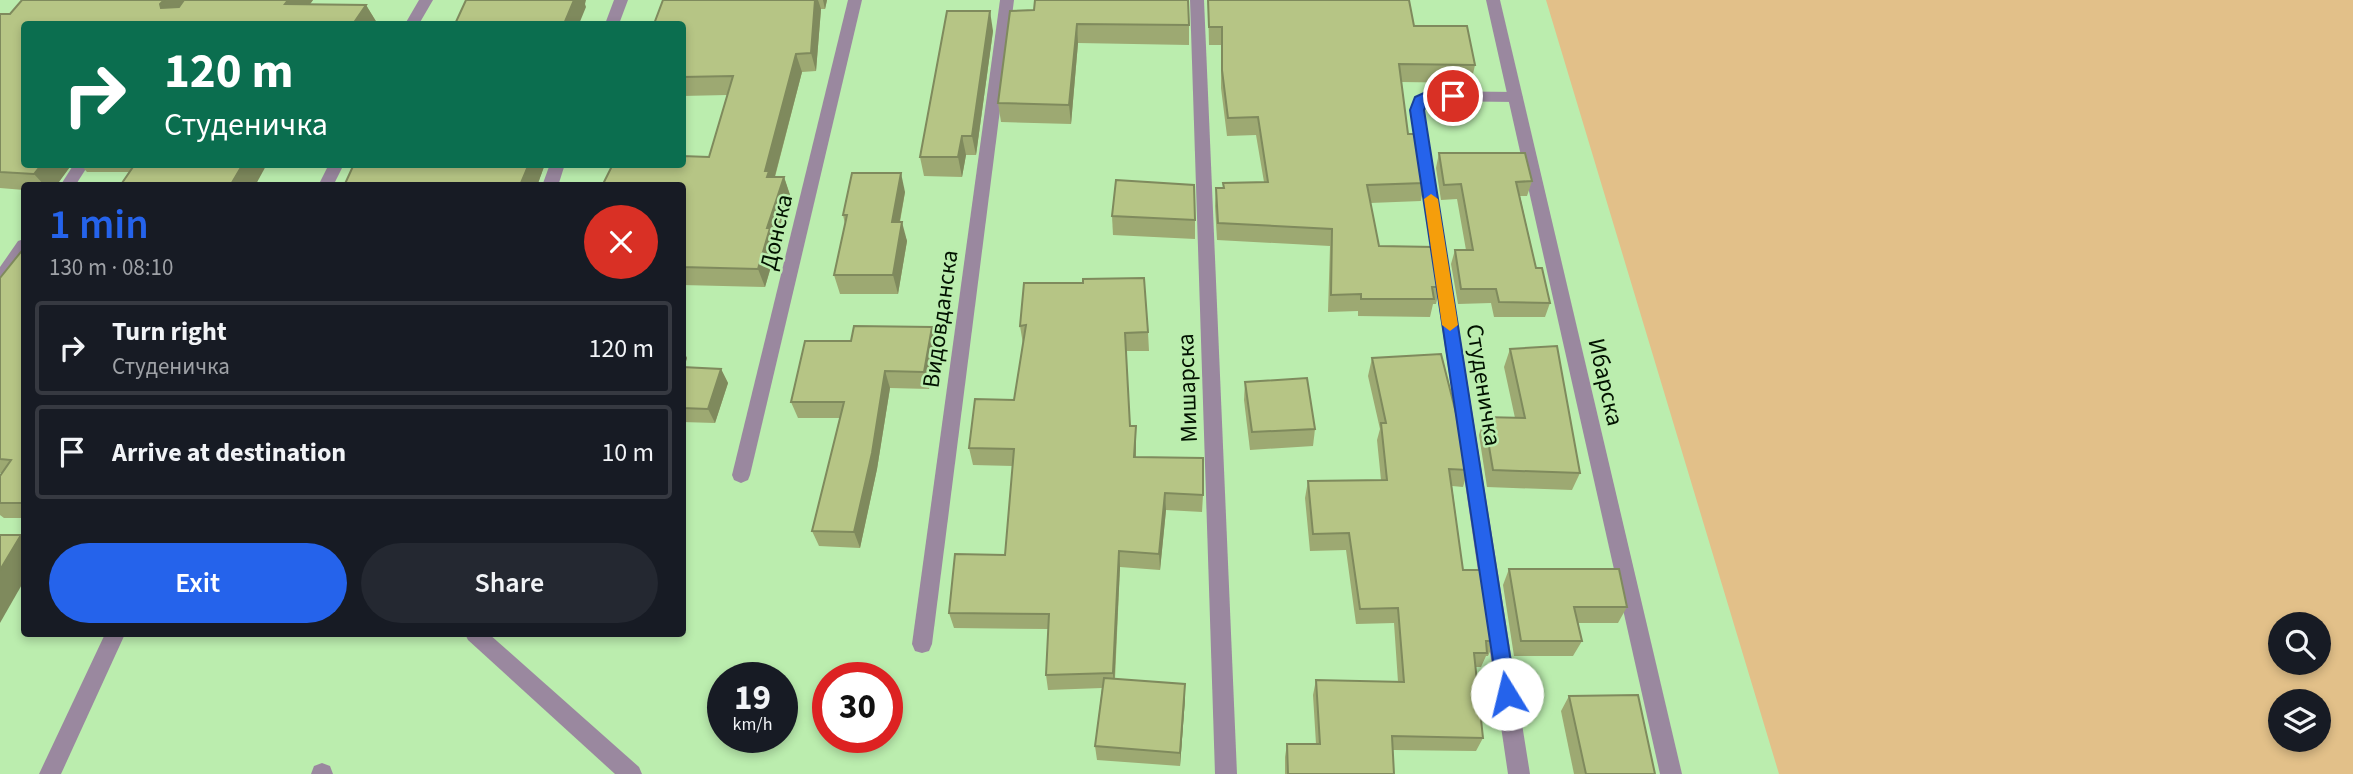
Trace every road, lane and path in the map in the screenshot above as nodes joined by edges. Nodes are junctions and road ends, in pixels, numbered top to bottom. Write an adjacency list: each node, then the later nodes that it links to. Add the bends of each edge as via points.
1 (426, 0): 7 (street)
2 (621, 0): 8 (street)
3 (855, 0): 12 (street, Донска)
4 (1007, 0): 15 (street, Видовданска)
5 (1197, 0): 18 (street, Мишарска)
6 (1493, 0): 9 (street, Ибарска)
7 (414, 21)
8 (613, 21)
9 (1516, 97): 19 (street, Студеничка, via 1426,96 1417,110); 20 (street, Ибарска)
10 (21, 249): 11 (street)
11 (0, 279)
12 (741, 475)
13 (114, 637): 16 (street)
14 (478, 637): 17 (street)
15 (922, 644)
16 (50, 774)
17 (631, 774)
18 (1226, 774)
19 (1519, 774)
20 (1671, 774)

